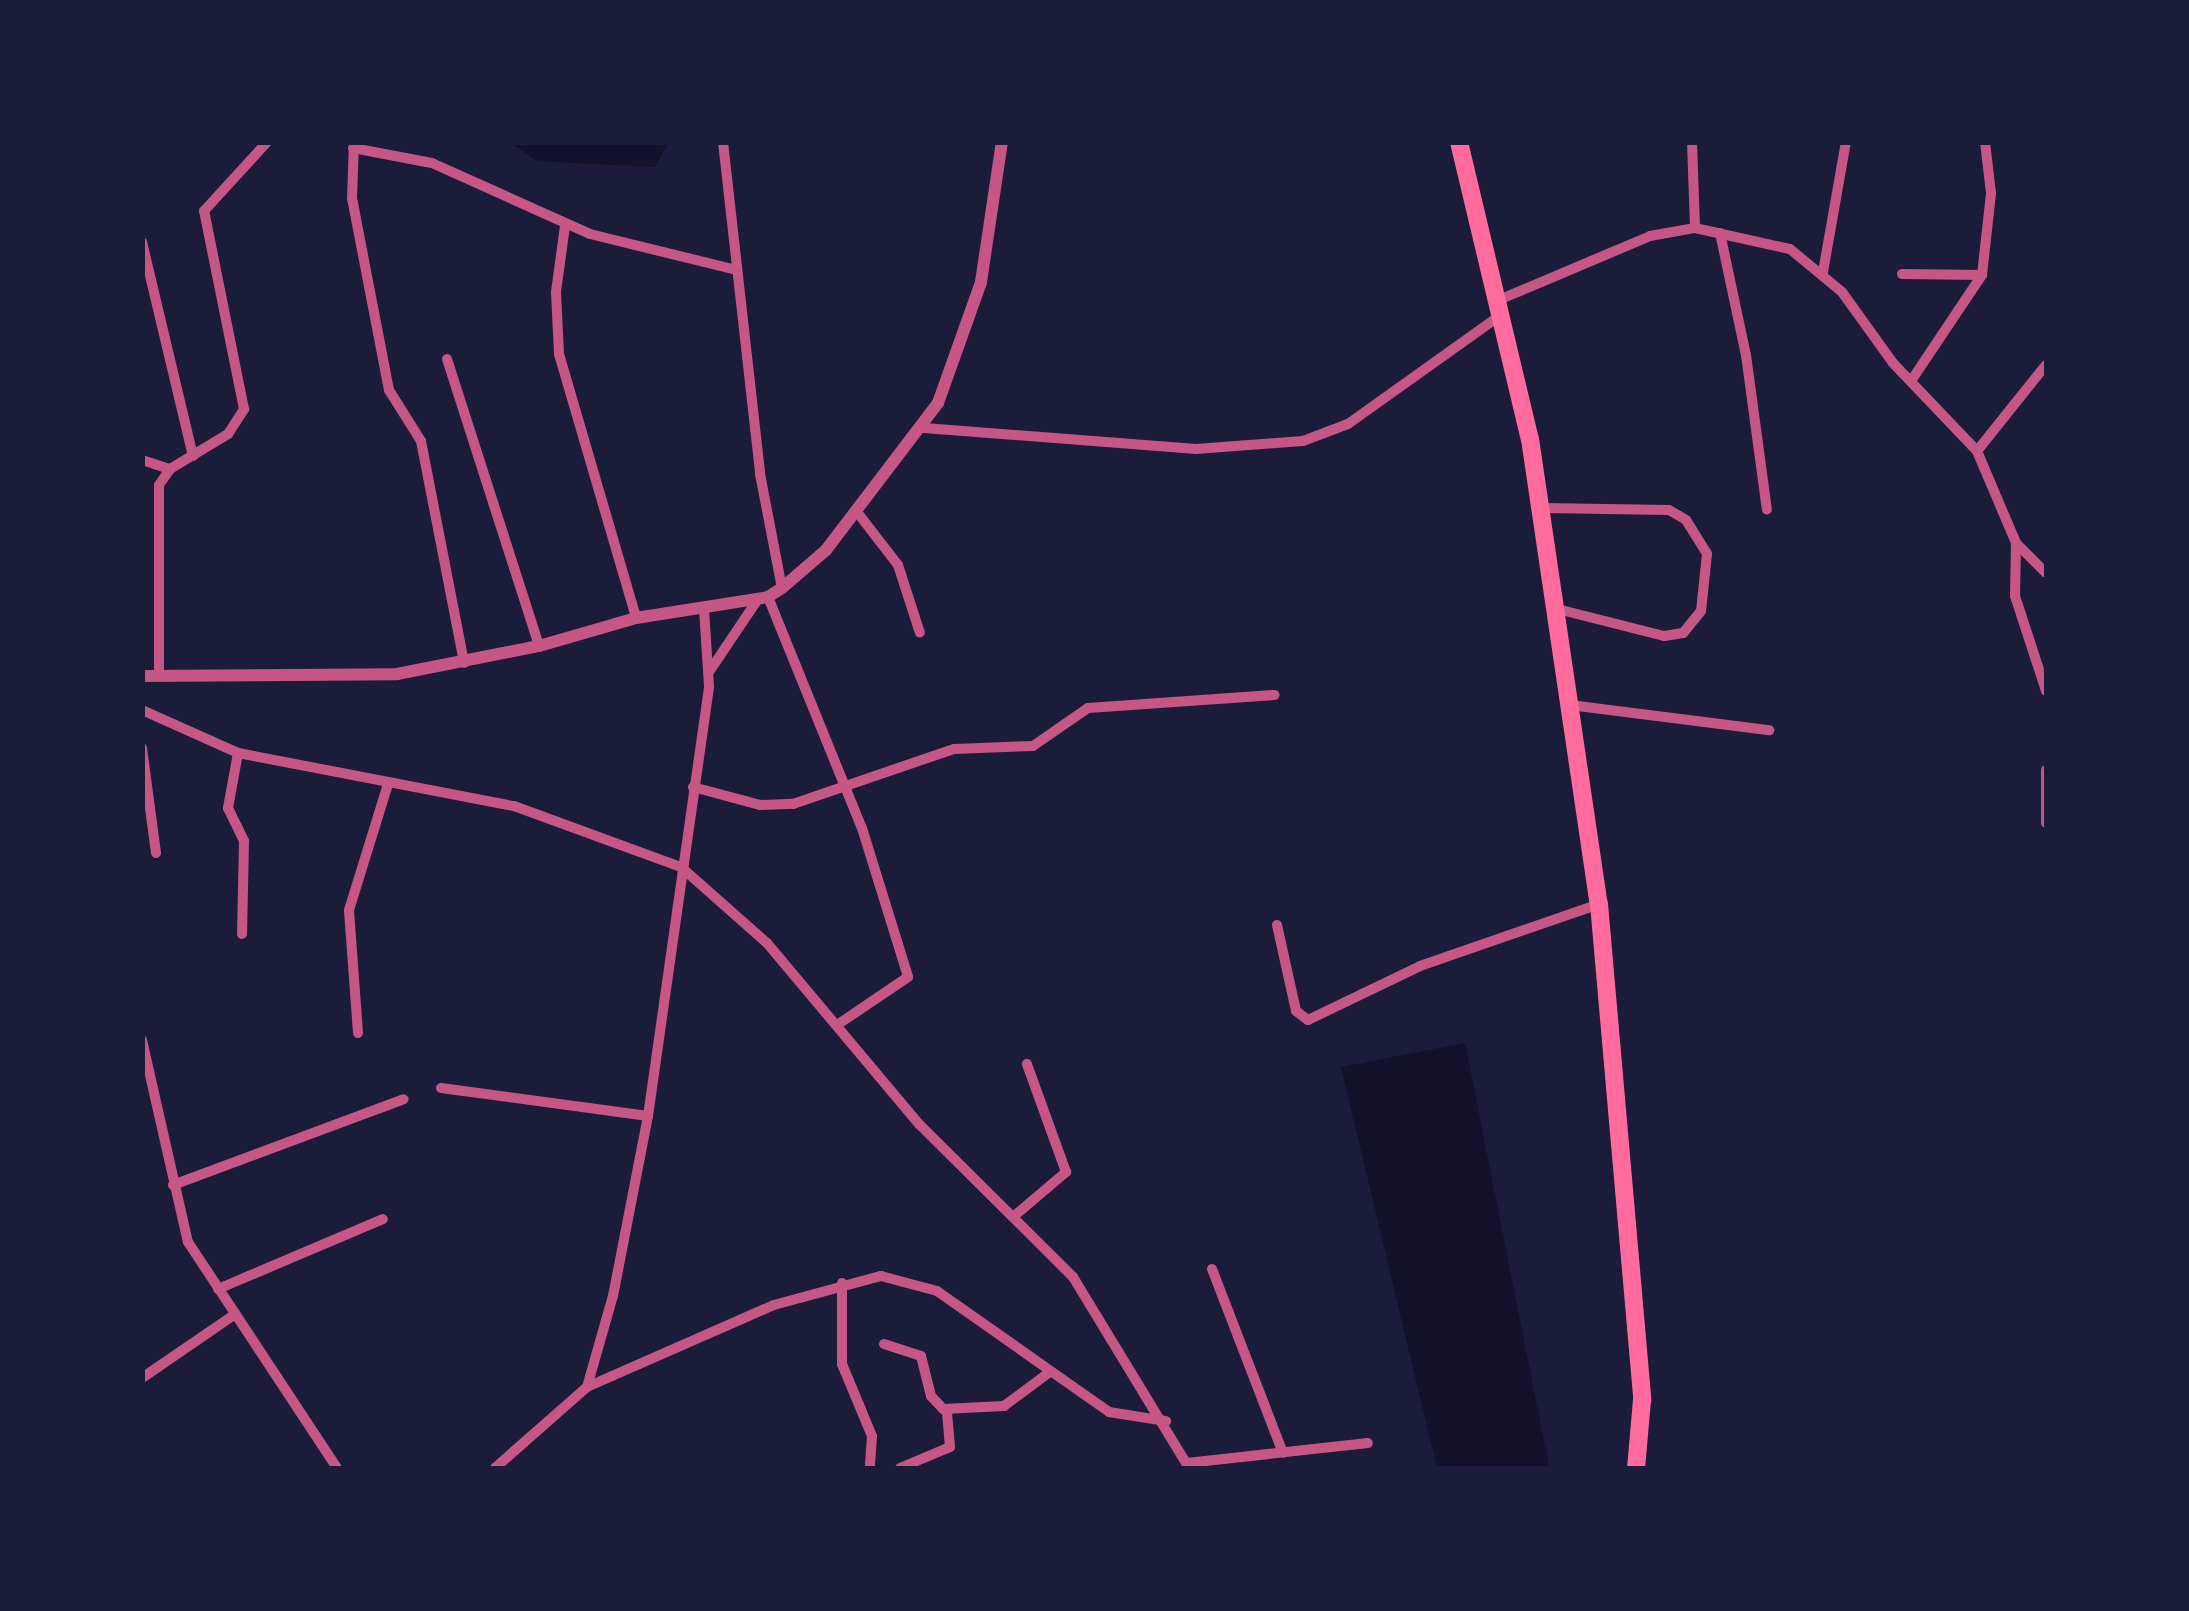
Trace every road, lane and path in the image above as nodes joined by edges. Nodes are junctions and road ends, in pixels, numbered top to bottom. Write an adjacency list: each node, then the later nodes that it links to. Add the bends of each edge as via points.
1 (268, 142): 23 (street, via 204,211 244,408 228,434)
2 (724, 142): 13 (street)
3 (1002, 142): 21 (street, via 990,241 969,326)
4 (1459, 142): 17 (highway)
5 (1692, 142): 10 (street)
6 (1846, 142): 14 (street)
7 (1986, 142): 16 (street, via 1990,193)
8 (354, 145): 9 (street, via 432,164); 38 (street, via 352,198 389,390 421,441)
9 (566, 226): 13 (street); 35 (street, via 556,292 559,354)
10 (1695, 228): 11 (street); 17 (street, via 1650,236)
11 (1720, 233): 14 (street, via 1790,249); 27 (street, via 1746,355)
12 (142, 242): 23 (street)
13 (737, 270): 31 (street, via 760,474)
14 (1823, 272): 20 (street)
15 (1902, 274): 16 (street)
16 (1982, 275): 20 (street)
17 (1496, 309): 21 (street, via 1348,424 1303,441 1196,448); 26 (highway)
18 (447, 359): 37 (street)
19 (2045, 372): 22 (street)
20 (1912, 381): 22 (street)
21 (924, 428): 28 (street)
22 (1978, 451): 29 (street)
23 (193, 456): 25 (street)
24 (142, 460): 25 (street)
25 (170, 469): 40 (street, via 156,500)
26 (1543, 508): 34 (highway); 34 (street, via 1668,510 1700,535 1707,554 1701,611 1682,633 1664,636)
27 (1767, 510)
28 (857, 512): 31 (street, via 807,570); 36 (street, via 898,564)
29 (2016, 543): 30 (street); 42 (street, via 2015,596)
30 (2046, 573)
31 (782, 588): 32 (street)
32 (762, 598): 33 (street); 39 (street); 51 (street)
33 (704, 609): 35 (street); 39 (street)
34 (1557, 609): 44 (highway)
35 (636, 618): 37 (street)
36 (920, 633)
37 (538, 646): 38 (street)
38 (464, 663): 40 (street, via 363,676)
39 (708, 672): 52 (street)
40 (158, 675): 41 (street)
41 (142, 676)
42 (2046, 691)
43 (1275, 695): 51 (street, via 1088,708 1033,746 954,749)
44 (1570, 705): 46 (street); 56 (highway)
45 (142, 710): 48 (street)
46 (1770, 730)
47 (142, 748): 54 (street)
48 (238, 752): 50 (street); 58 (street, via 228,808 244,841)
49 (2046, 770): 53 (street)
50 (388, 784): 55 (street, via 514,806); 60 (street, via 349,910)
51 (846, 785): 52 (street, via 779,806); 59 (street, via 908,977)
52 (693, 787): 55 (street)
53 (2046, 823)
54 (156, 853)
55 (681, 867): 59 (street, via 768,943); 66 (street)
56 (1599, 904): 57 (street, via 1420,966 1308,1020 1296,1011); 87 (highway, via 1642,1400)
57 (1276, 925)
58 (242, 934)
59 (837, 1025): 68 (street, via 919,1124)
60 (358, 1033)
61 (142, 1040): 63 (street)
62 (1027, 1064): 68 (street, via 1066,1172)
63 (147, 1083): 67 (street)
64 (441, 1088): 66 (street)
65 (404, 1099): 67 (street)
66 (648, 1116): 77 (street, via 614,1296)
67 (172, 1185): 72 (street, via 188,1242)
68 (1013, 1217): 79 (street, via 1094,1301)
69 (384, 1218): 72 (street)
70 (1212, 1270): 81 (street)
71 (842, 1283): 75 (street, via 881,1276 936,1290); 77 (street, via 774,1305); 85 (street, via 842,1364 872,1436)
72 (218, 1289): 73 (street)
73 (234, 1315): 76 (street); 83 (street)
74 (884, 1344): 78 (street, via 921,1356 931,1396)
75 (1050, 1372): 78 (street, via 1004,1406); 79 (street, via 1110,1412)
76 (142, 1378)
77 (587, 1387): 84 (street)
78 (947, 1410): 86 (street, via 950,1448)
79 (1166, 1421): 82 (street)
80 (1368, 1443): 81 (street)
81 (1284, 1453): 82 (street)
82 (1188, 1466)
83 (337, 1468)
84 (496, 1468)
85 (870, 1468)
86 (900, 1468)
87 (1636, 1468)

